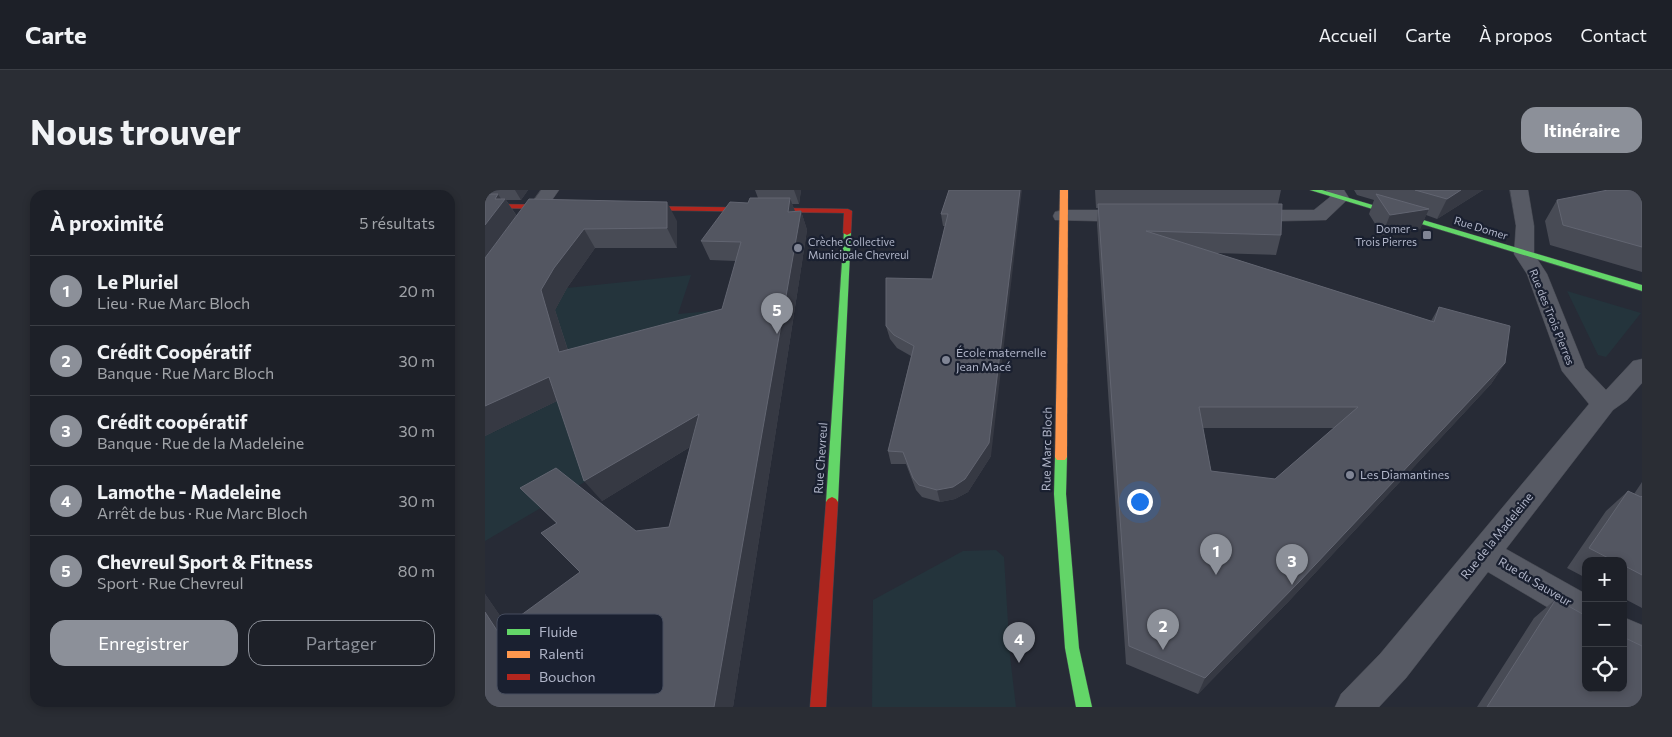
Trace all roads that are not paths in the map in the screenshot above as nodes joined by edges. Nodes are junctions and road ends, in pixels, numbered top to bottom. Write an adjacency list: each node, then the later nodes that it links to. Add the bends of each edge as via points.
1 (550, 190): 7 (street)
2 (1063, 190): 10 (street, Rue Marc Bloch)
3 (1314, 190): 5 (street, Rue Domer)
4 (1519, 190): 13 (street, Rue des Trois Pierres, via 1525,226)
5 (1338, 194): 12 (street, via 1319,216); 13 (street, Rue Domer)
6 (485, 206): 7 (street)
7 (538, 206): 8 (street); 14 (street)
8 (572, 207)
9 (619, 208): 22 (street, Rue Chevreul, via 848,211)
10 (1062, 216): 11 (street); 23 (street, Rue Marc Bloch, via 1064,299 1060,494 1073,648)
11 (1154, 216)
12 (1222, 216)
13 (1524, 254): 15 (street, Rue Domer); 17 (street, Rue des Trois Pierres, via 1537,274 1574,371)
14 (485, 282)
15 (1642, 288)
16 (1642, 366): 17 (street, Rue de la Madeleine, via 1618,394)
17 (1604, 404): 18 (street, Rue de la Madeleine)
18 (1484, 552): 19 (street, Rue du Sauveur); 24 (street, Rue de la Madeleine, via 1393,666)
19 (1582, 610)
20 (1627, 635): 21 (street)
21 (1642, 643)
22 (818, 707)
23 (1084, 707)
24 (1354, 707)

